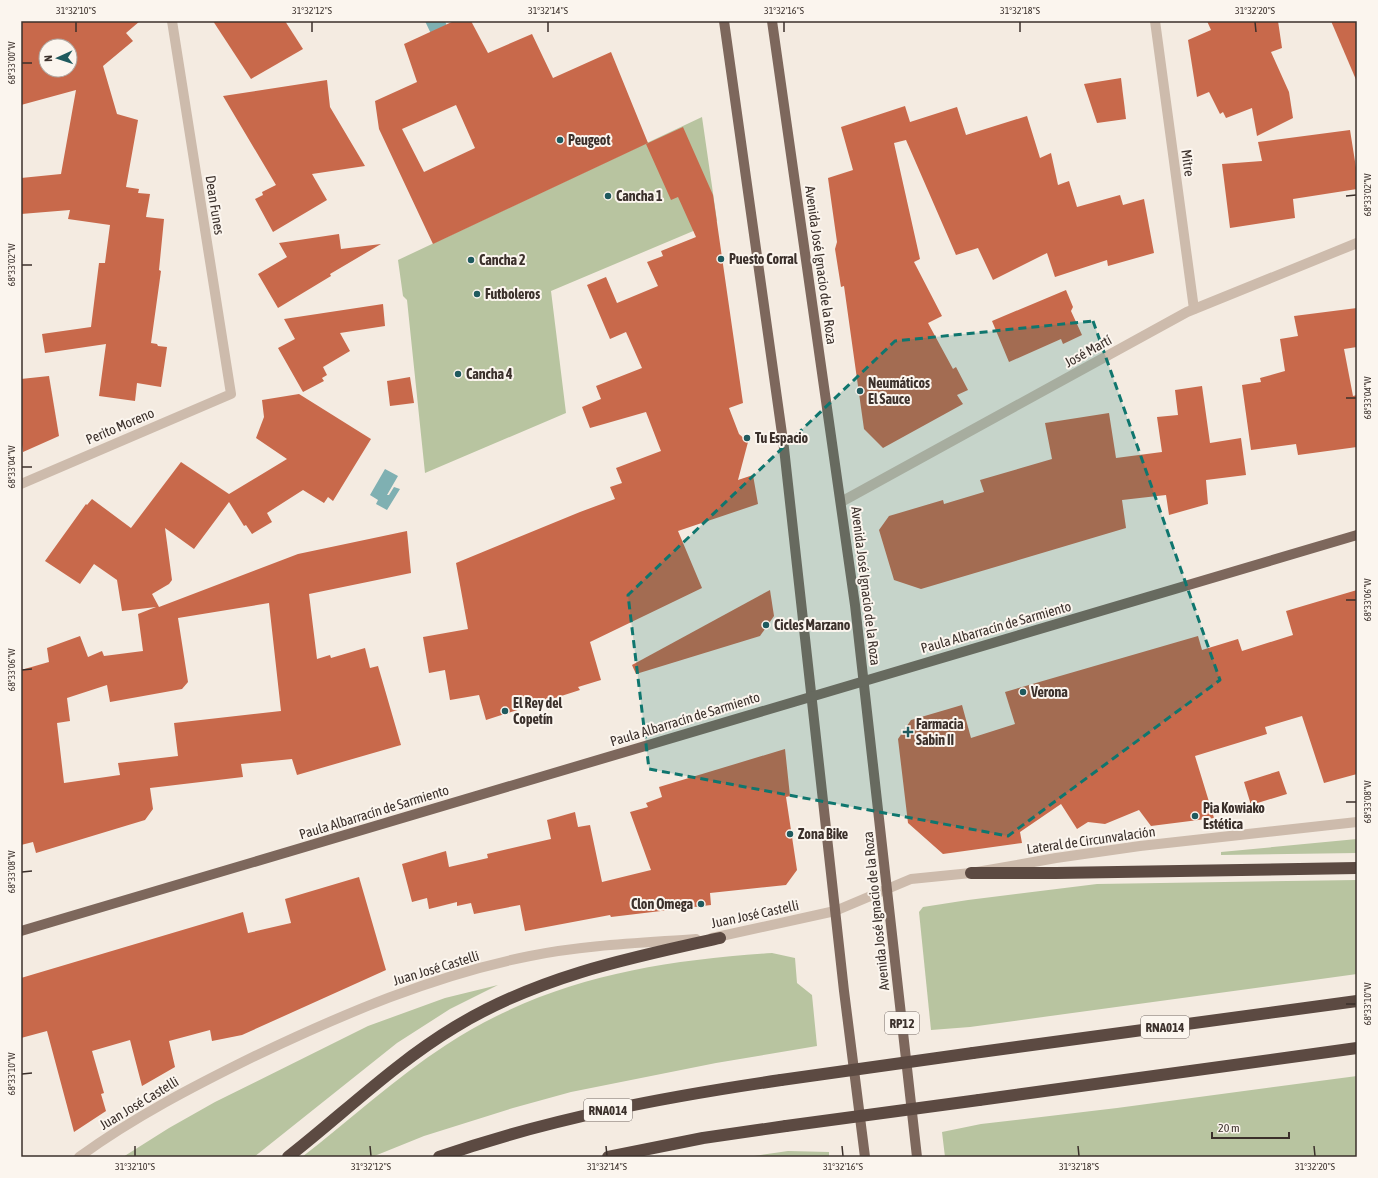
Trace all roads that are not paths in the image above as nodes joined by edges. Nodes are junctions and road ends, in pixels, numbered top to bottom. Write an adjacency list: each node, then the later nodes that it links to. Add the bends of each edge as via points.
1 (172, 21): 7 (street, Dean Funes)
2 (724, 21): 12 (main road, via 784,448)
3 (772, 21): 9 (main road, Avenida José Ignacio de la Roza)
4 (1155, 21): 6 (street, Mitre)
5 (1357, 243): 6 (street, José Martí)
6 (1194, 309): 9 (street, José Martí)
7 (231, 394): 8 (street, Perito Moreno)
8 (21, 484)
9 (841, 502): 11 (main road, Avenida José Ignacio de la Roza)
10 (1357, 535): 11 (main road, Paula Albarracín de Sarmiento)
11 (864, 681): 12 (main road, Paula Albarracín de Sarmiento); 16 (main road, Avenida José Ignacio de la Roza)
12 (811, 696): 17 (main road); 18 (main road, Paula Albarracín de Sarmiento)
13 (1357, 822): 15 (street, Lateral de Circunvalación, via 1132,848)
14 (1357, 868): 15 (highway)
15 (971, 873): 16 (street, Lateral de Circunvalación, via 910,879)
16 (887, 889): 17 (street, Lateral de Circunvalación); 27 (main road, Avenida José Ignacio de la Roza / RP12)
17 (835, 911): 19 (street, Juan José Castelli); 26 (main road)
18 (21, 931)
19 (720, 938): 22 (street, Juan José Castelli, via 601,945 566,950 529,956 429,983 330,1021 211,1078 142,1115); 23 (highway, via 591,968 539,985 498,1004 455,1027 417,1052)
20 (1357, 1001): 24 (highway, RNA014, bridge, via 699,1092 580,1116)
21 (1357, 1048): 25 (highway, bridge, via 703,1138)
22 (79, 1157)
23 (288, 1157)
24 (439, 1157)
25 (608, 1157)
26 (865, 1157)
27 (917, 1157)

